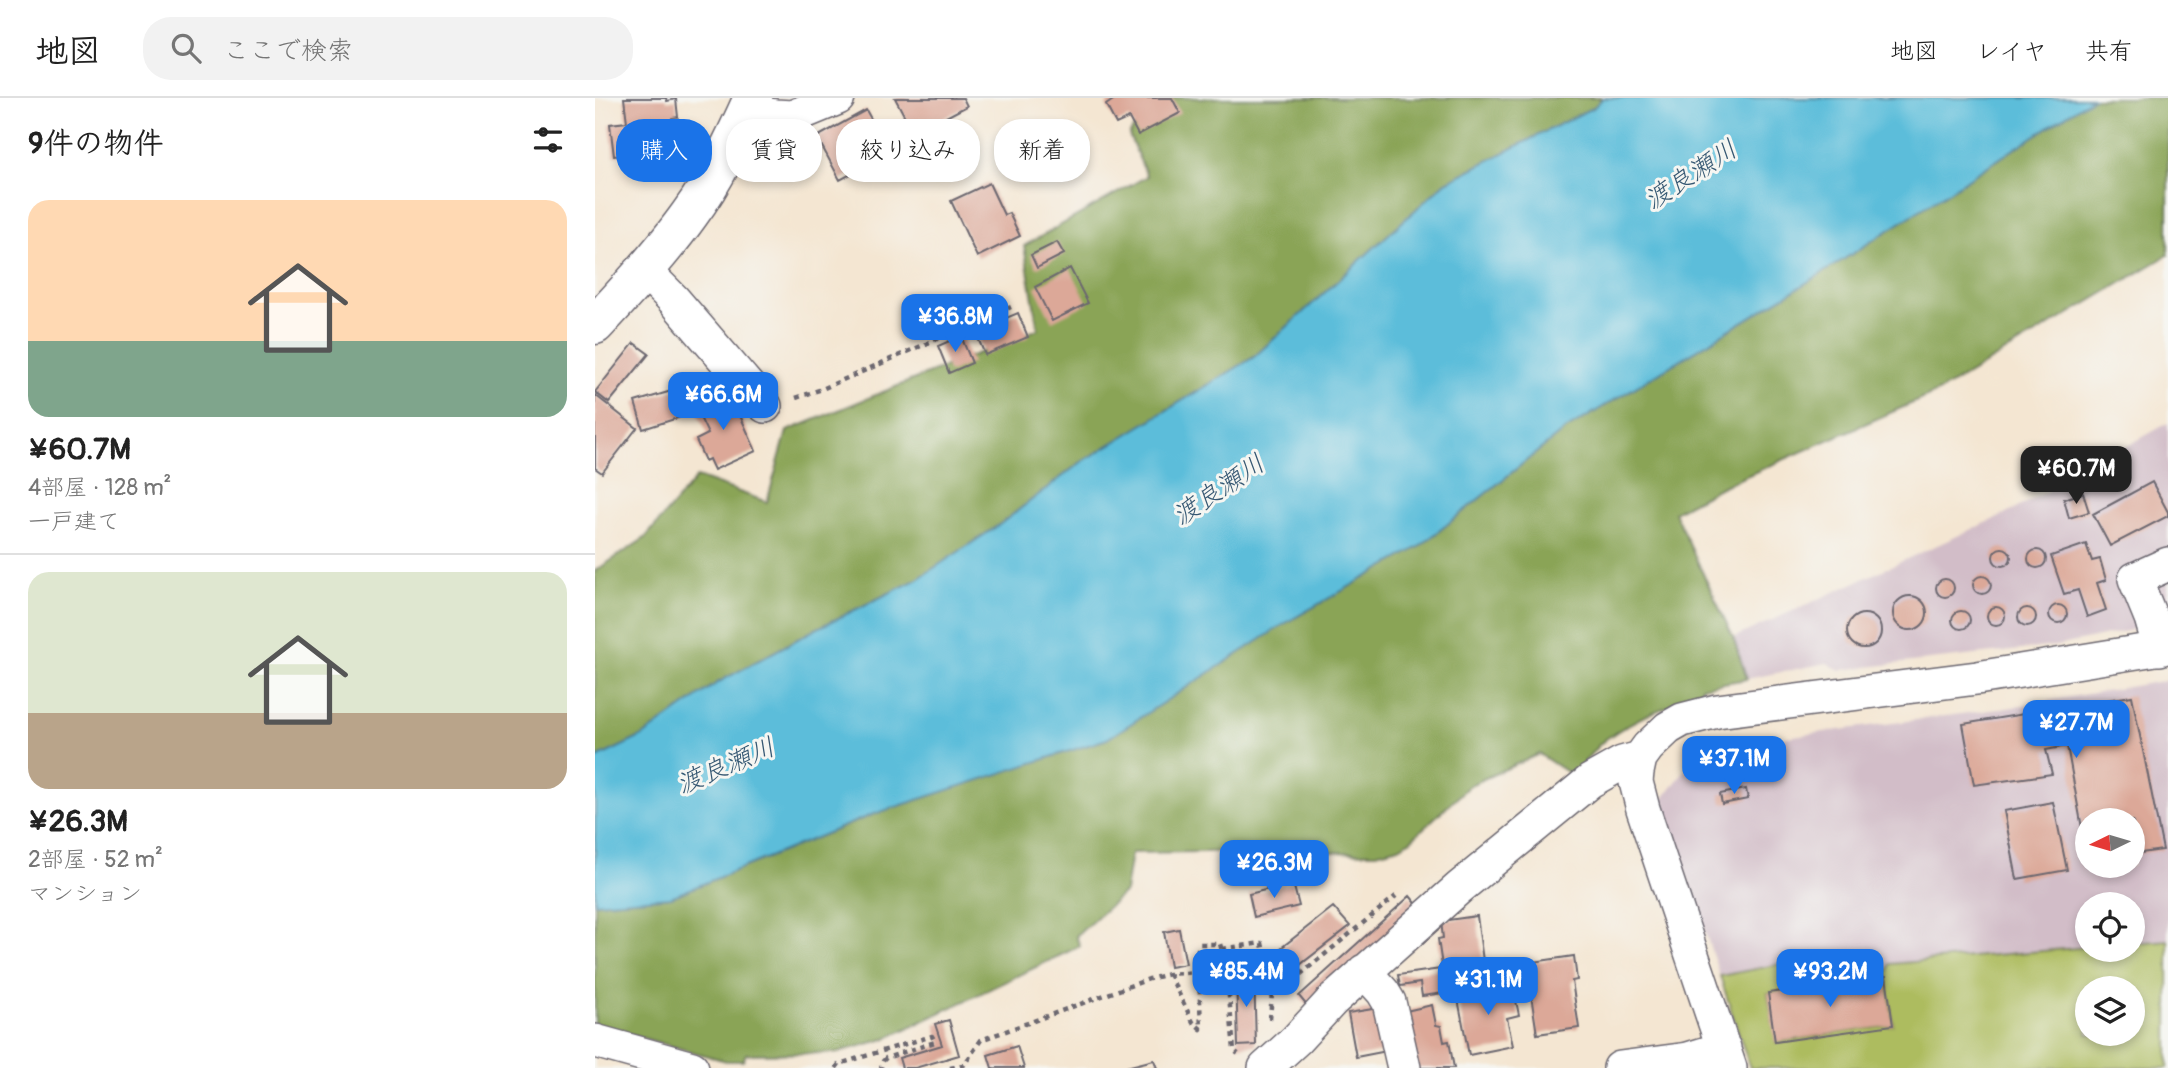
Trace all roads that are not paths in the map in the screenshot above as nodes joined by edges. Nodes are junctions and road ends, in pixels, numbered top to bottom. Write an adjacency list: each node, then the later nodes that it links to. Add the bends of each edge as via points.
1 (838, 98): 2 (street, via 793,117 775,116)
2 (750, 105): 3 (main road, via 691,213)
3 (645, 271): 4 (main road); 5 (street)
4 (595, 325)
5 (765, 405)
6 (2168, 564): 7 (street, via 2135,579)
7 (2164, 648): 8 (street, via 1977,678 1717,711 1668,727)
8 (1640, 758): 9 (street, via 1590,781); 11 (street, via 1636,782 1643,809)
9 (1364, 971): 12 (street, via 1296,1040); 14 (street, via 1389,1002)
10 (595, 1041): 13 (street)
11 (1727, 1058): 15 (street, via 1699,1057)
12 (1254, 1061)
13 (692, 1068)
14 (1404, 1068)
15 (1620, 1068)

